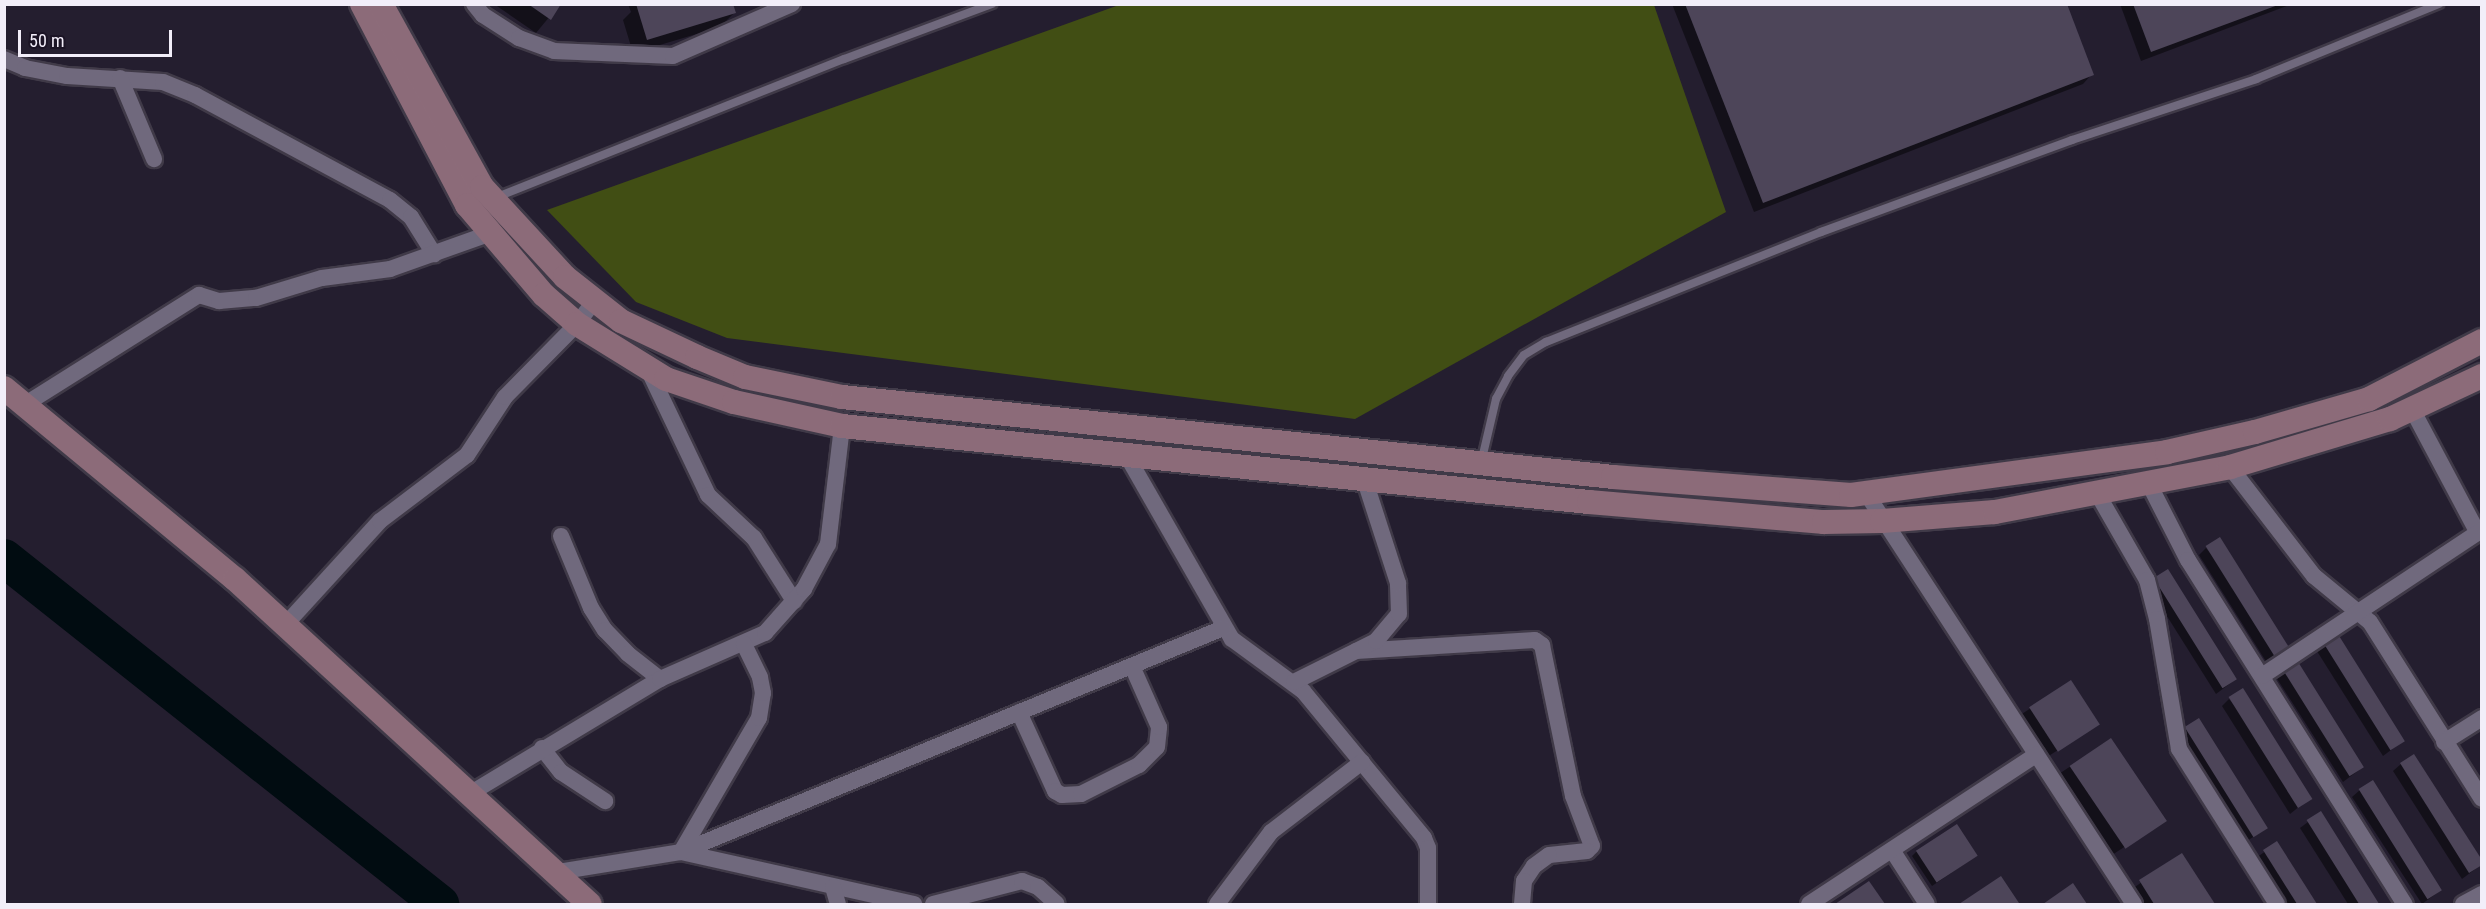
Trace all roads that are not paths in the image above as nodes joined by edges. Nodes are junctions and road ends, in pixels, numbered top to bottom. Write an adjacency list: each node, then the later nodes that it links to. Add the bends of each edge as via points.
1 (362, 4): 11 (main road, via 467,205)
2 (381, 4): 10 (main road)
3 (474, 4): 4 (street, via 483,15 519,38 554,51 673,57)
4 (792, 4)
5 (992, 4): 10 (lane)
6 (2439, 4): 23 (lane, via 2256,79 2061,144 1821,232 1546,342 1524,355 1508,376 1496,399)
7 (4, 59): 8 (street, via 25,68 67,76)
8 (120, 78): 9 (street); 12 (street, via 163,82 195,95 390,200 411,218)
9 (154, 159)
10 (494, 199): 13 (main road, via 565,277)
11 (491, 233): 12 (street); 14 (main road, via 544,295)
12 (434, 254): 19 (street, via 390,269 322,278 256,298 219,301 199,295)
13 (595, 300): 14 (street); 23 (main road, via 621,321 745,377 842,397)
14 (577, 324): 16 (main road); 34 (street, via 505,397 467,455 380,521)
15 (2481, 341): 27 (main road, via 2368,399 2255,432 2155,454)
16 (647, 367): 21 (main road, via 666,379 734,402); 32 (street, via 708,495 754,538)
17 (2481, 376): 20 (main road)
18 (4, 388): 19 (main road)
19 (24, 405): 34 (main road)
20 (2412, 409): 24 (main road); 30 (street)
21 (842, 426): 22 (main road); 32 (street, via 828,544)
22 (1127, 456): 25 (main road); 35 (street)
23 (1481, 463): 27 (main road, via 1725,487)
24 (2230, 467): 26 (main road); 33 (street, via 2314,576)
25 (1364, 478): 29 (main road, via 1824,522); 37 (street, via 1400,600 1399,614 1390,629)
26 (2148, 482): 28 (main road); 39 (street, via 2188,560)
27 (1866, 493): 29 (street)
28 (2097, 493): 29 (main road, via 1995,512); 67 (street, via 2147,580 2179,749)
29 (1882, 521): 46 (street)
30 (2480, 531): 33 (street)
31 (561, 536): 40 (street, via 591,608 605,630)
32 (794, 601): 36 (street, via 765,633)
33 (2360, 612): 39 (street); 44 (street, via 2379,635)
34 (286, 624): 48 (main road)
35 (1223, 628): 38 (street); 41 (street, via 1241,648)
36 (744, 644): 40 (street); 52 (street, via 760,677 763,693 759,718)
37 (1356, 651): 41 (street); 63 (street, via 1535,640 1542,645 1573,796 1592,846 1549,855 1534,866 1524,881)
38 (1132, 666): 42 (street); 42 (street, via 1159,727 1157,747 1139,765 1081,794 1062,795 1055,791)
39 (2262, 676): 68 (street)
40 (660, 679): 45 (street)
41 (1294, 682): 47 (street)
42 (1019, 712): 52 (street)
43 (2481, 718): 44 (street)
44 (2444, 742): 49 (street)
45 (542, 748): 48 (street); 50 (street, via 561,772)
46 (2036, 755): 51 (street); 66 (street)
47 (1362, 762): 61 (street, via 1271,832); 62 (street, via 1424,838 1428,848)
48 (471, 793): 53 (main road)
49 (2481, 799)
50 (605, 801)
51 (1892, 850): 64 (street); 65 (street)
52 (681, 852): 53 (street); 54 (street)
53 (557, 872): 56 (main road)
54 (833, 887): 57 (street); 58 (street)
55 (2481, 894): 69 (street)
56 (590, 904)
57 (838, 904)
58 (914, 904)
59 (933, 904): 60 (street, via 1022,881 1038,886)
60 (1057, 904)
61 (1217, 904)
62 (1428, 904)
63 (1522, 904)
64 (1809, 904)
65 (1927, 904)
66 (2134, 904)
67 (2277, 904)
68 (2405, 904)
69 (2463, 904)

